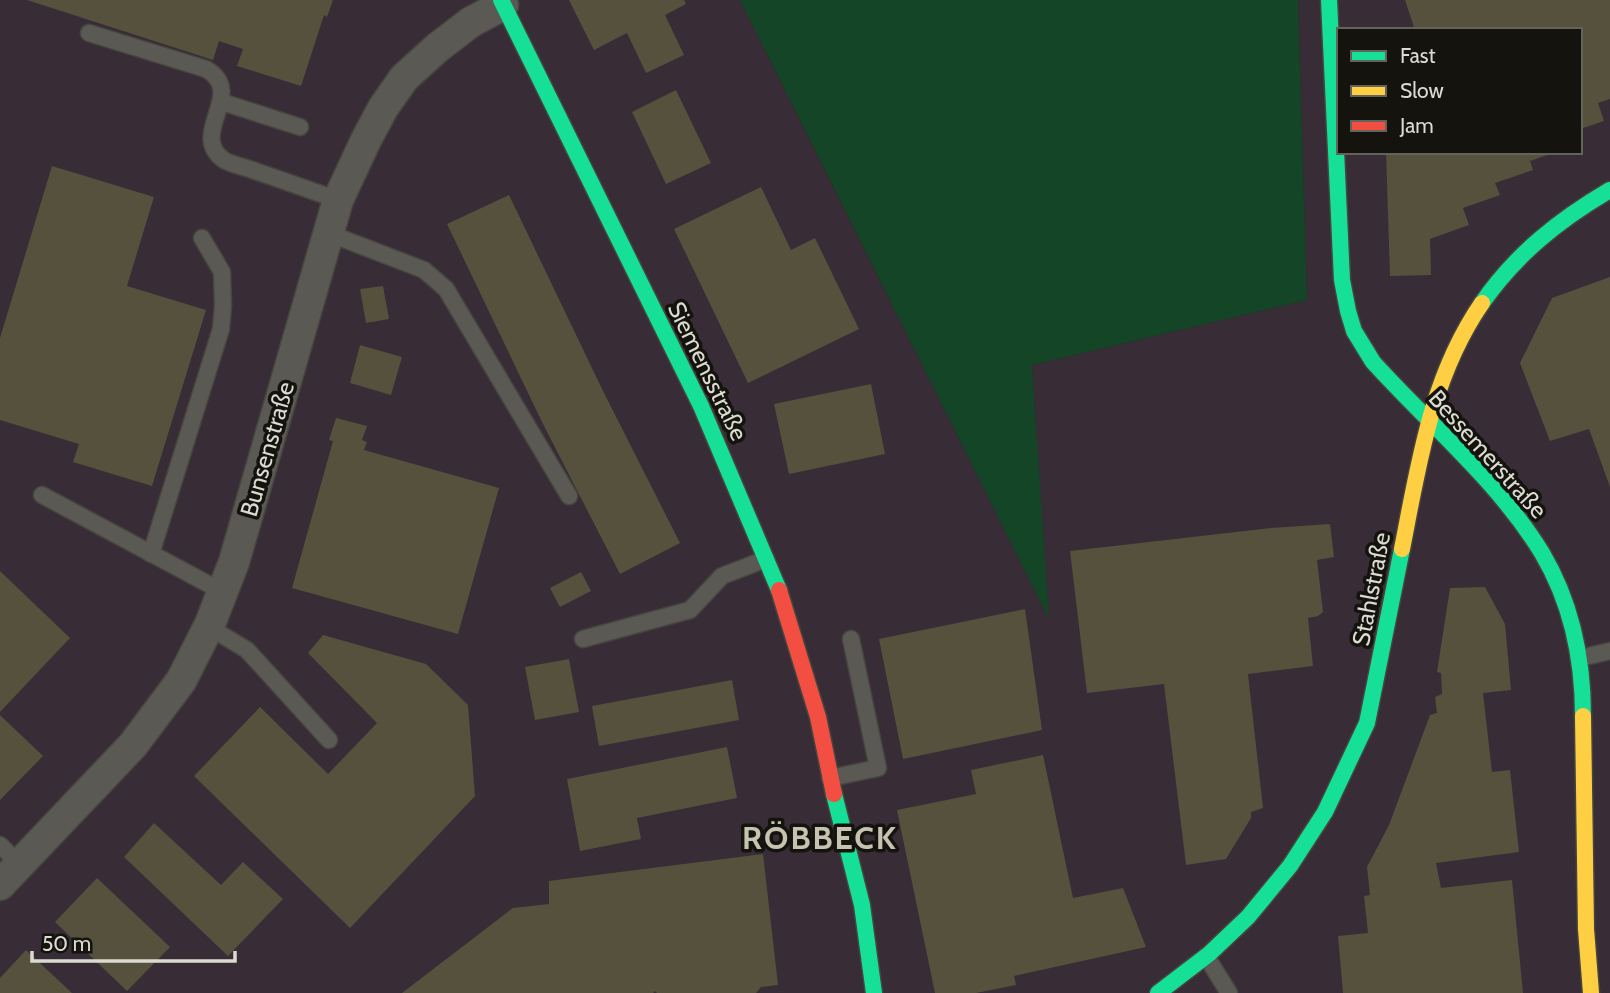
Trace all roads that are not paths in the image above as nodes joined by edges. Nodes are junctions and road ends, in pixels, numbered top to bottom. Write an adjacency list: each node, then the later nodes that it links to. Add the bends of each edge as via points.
1 (1329, 0): 10 (street, Bessemerstraße, via 1340,269 1346,312 1364,351)
2 (502, 3): 7 (street, Bunsenstraße, via 437,48 404,78 383,108); 14 (street, Siemensstraße, via 701,406)
3 (89, 33): 4 (lane, via 206,69 221,83)
4 (222, 102): 5 (lane); 7 (lane, via 211,132 224,160)
5 (300, 127)
6 (1610, 190): 10 (street, Stahlstraße, via 1558,221 1499,278 1455,345)
7 (338, 200): 8 (street, Bunsenstraße)
8 (328, 233): 12 (lane, via 424,270 446,289); 15 (street, Bunsenstraße)
9 (202, 238): 13 (lane, via 222,272 220,329)
10 (1428, 421): 20 (street, Bessemerstraße, via 1533,540 1555,579); 25 (street, Stahlstraße, via 1367,723 1352,762 1310,840 1224,942)
11 (42, 495): 13 (lane)
12 (569, 496)
13 (151, 554): 15 (lane)
14 (767, 559): 17 (lane, via 722,576 690,610); 22 (street, Siemensstraße, via 801,657)
15 (223, 592): 16 (street, Bunsenstraße)
16 (208, 627): 21 (lane, via 247,650); 23 (street, Bunsenstraße, via 181,681 132,745)
17 (583, 639)
18 (851, 639): 22 (lane, via 878,768)
19 (1610, 651): 20 (lane)
20 (1580, 658): 29 (street, Bessemerstraße)
21 (329, 740)
22 (830, 778): 24 (street, Siemensstraße); 26 (street, Siemensstraße, via 862,905)
23 (7, 865)
24 (836, 867)
25 (1206, 956): 27 (street, Stahlstraße); 28 (lane)
26 (873, 993)
27 (1158, 993)
28 (1229, 993)
29 (1591, 993)

